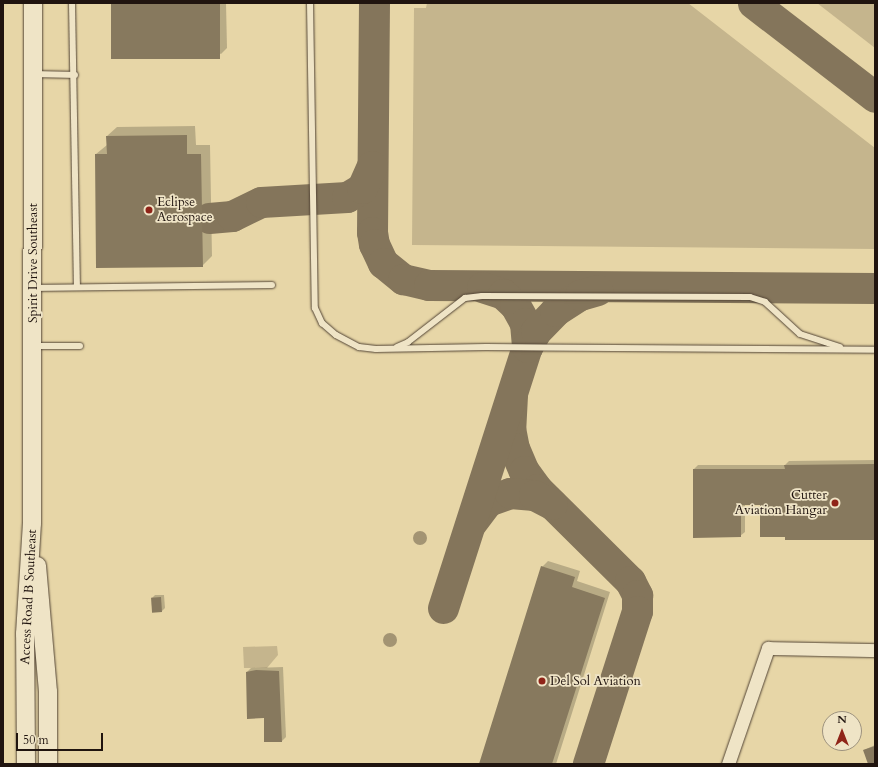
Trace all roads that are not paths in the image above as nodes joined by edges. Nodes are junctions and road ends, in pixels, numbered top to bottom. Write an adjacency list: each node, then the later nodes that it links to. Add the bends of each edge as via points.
1 (34, 3): 4 (street, Spirit Drive Southeast)
2 (72, 3): 5 (lane)
3 (310, 3): 11 (lane, via 315,308 322,323 336,335 359,347)
4 (33, 74): 5 (lane); 8 (street, Spirit Drive Southeast)
5 (75, 75): 7 (lane)
6 (272, 285): 7 (lane, via 216,288)
7 (77, 286): 8 (lane)
8 (33, 288): 9 (street, Spirit Drive Southeast)
9 (33, 346): 10 (lane); 14 (street, Spirit Drive Southeast)
10 (80, 346)
11 (391, 348): 12 (lane); 12 (lane, via 408,342 466,298 750,297 765,302 800,334 835,347)
12 (860, 350): 13 (lane)
13 (875, 350)
14 (32, 523): 16 (street, Access Road B Southeast); 17 (street, Access Road B Southeast, via 26,627)
15 (875, 650): 20 (street, via 768,648)
16 (48, 692): 18 (street, Access Road B Southeast); 19 (street, via 57,722)
17 (26, 764)
18 (48, 764)
19 (57, 764)
20 (728, 764)

